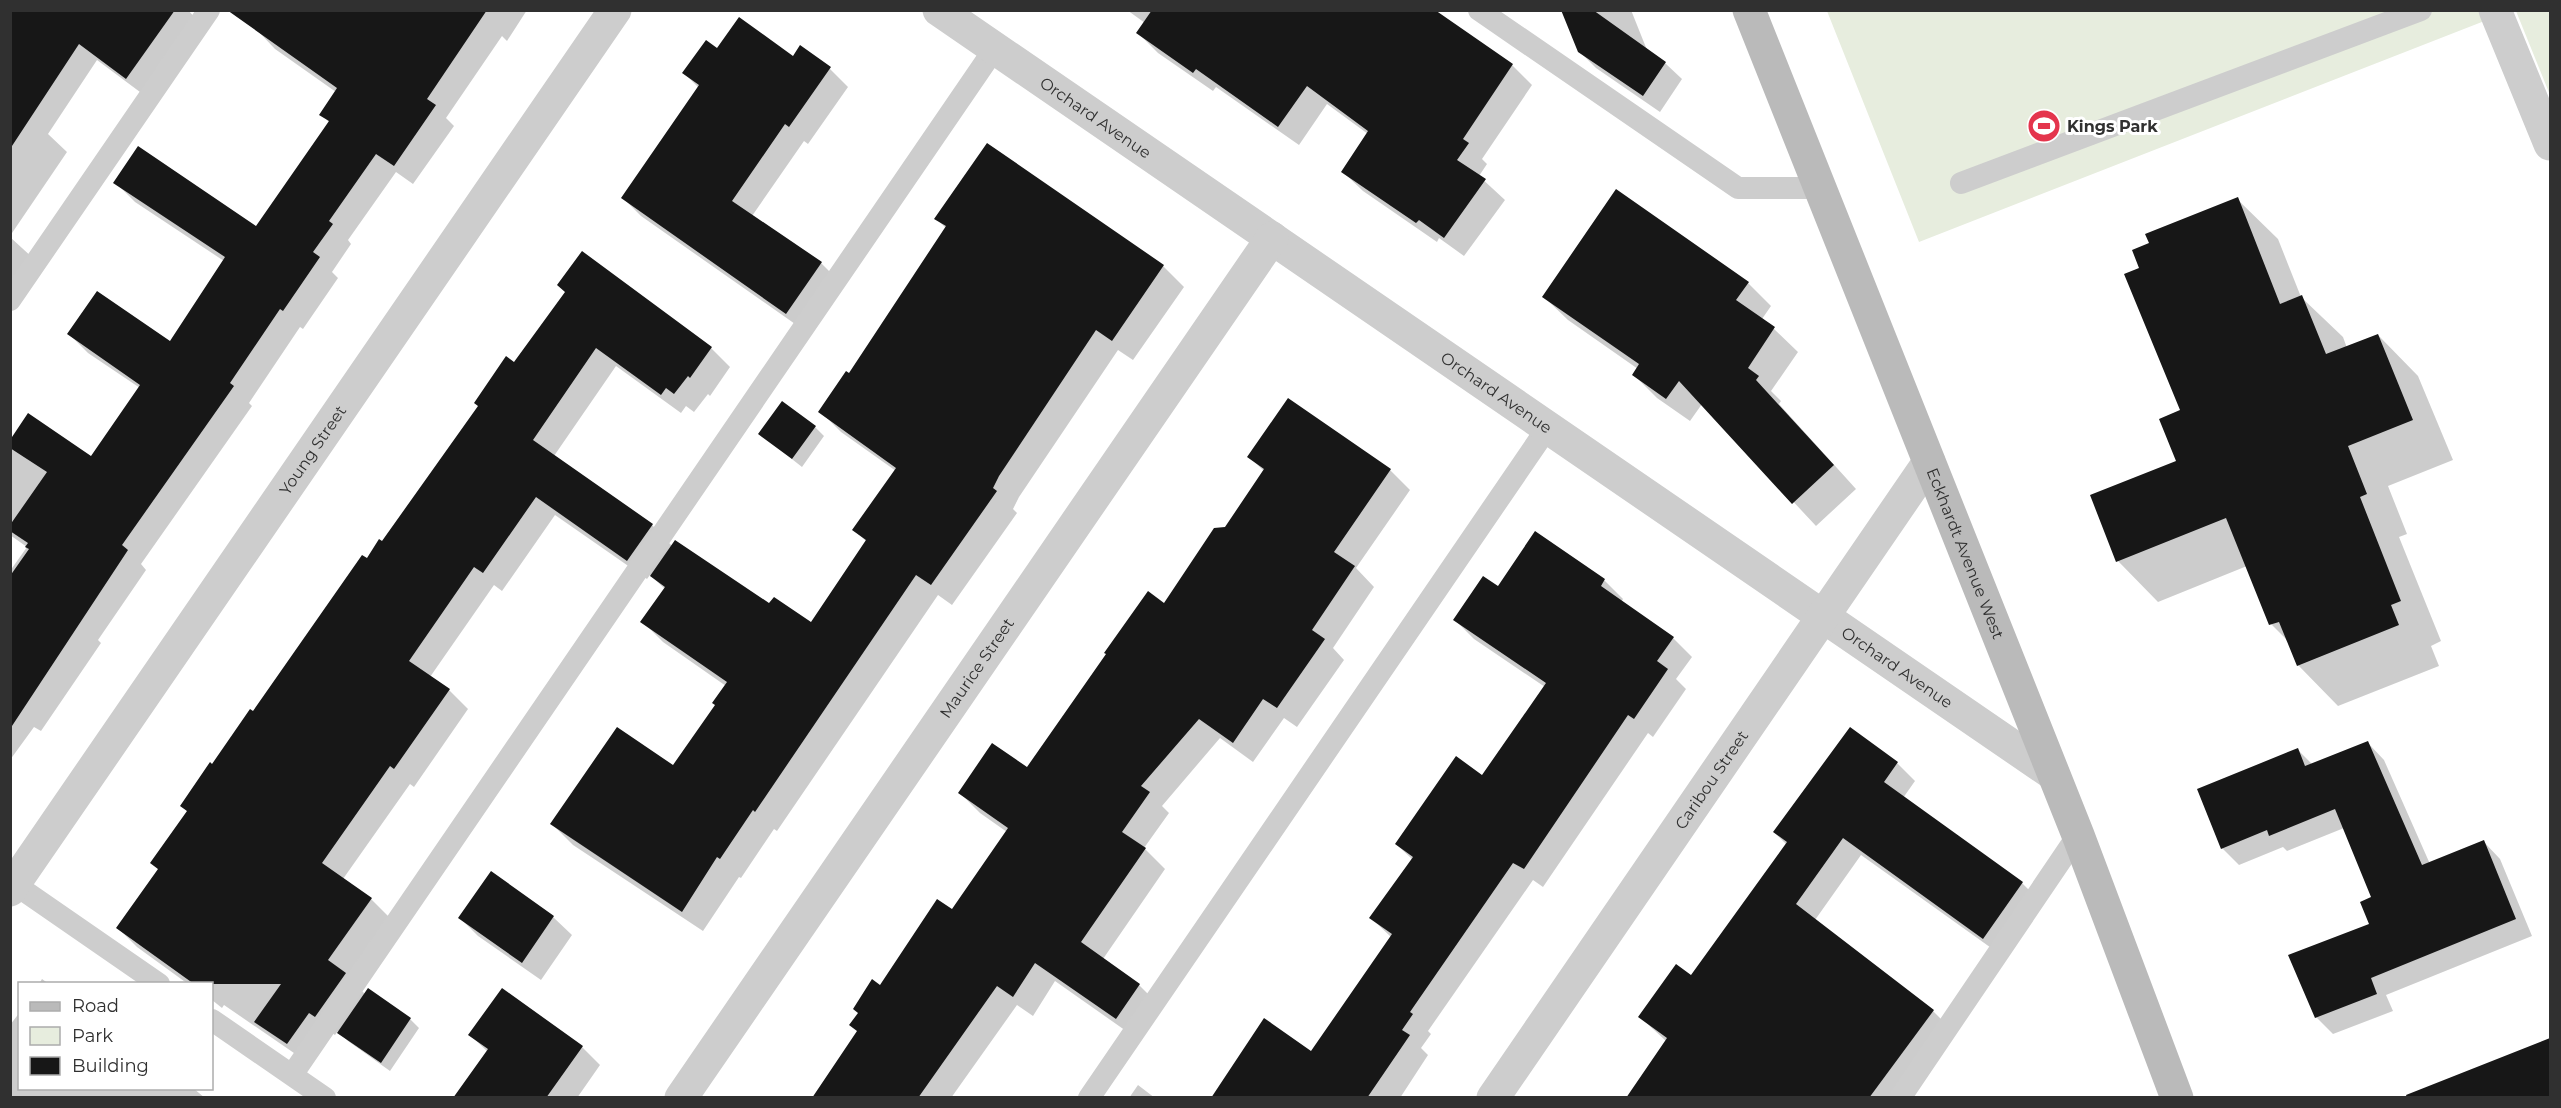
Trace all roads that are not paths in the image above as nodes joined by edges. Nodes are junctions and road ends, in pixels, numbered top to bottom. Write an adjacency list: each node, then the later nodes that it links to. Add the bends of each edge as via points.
1 (209, 10): 13 (lane)
2 (615, 10): 19 (street, Young Street)
3 (939, 10): 8 (street, Orchard Avenue)
4 (1479, 10): 11 (lane, via 1738,188)
5 (1749, 10): 11 (main road, Eckhardt Avenue West)
6 (2421, 10): 10 (lane)
7 (2495, 10): 9 (street)
8 (995, 48): 12 (street, Orchard Avenue); 22 (lane)
9 (2550, 144)
10 (1962, 183)
11 (1820, 188): 15 (main road, Eckhardt Avenue West)
12 (1272, 238): 14 (street, Orchard Avenue); 24 (street, Maurice Street)
13 (10, 300)
14 (1548, 427): 16 (street, Orchard Avenue); 25 (lane)
15 (1929, 462): 16 (street, Caribou Street); 17 (main road, Eckhardt Avenue West)
16 (1823, 616): 17 (street, Orchard Avenue); 26 (street, Caribou Street)
17 (2053, 774): 18 (main road, Eckhardt Avenue West)
18 (2078, 835): 27 (lane); 28 (main road, Eckhardt Avenue West)
19 (12, 885): 20 (lane)
20 (156, 982)
21 (213, 1021): 22 (lane)
22 (292, 1075): 23 (lane)
23 (325, 1098)
24 (681, 1098)
25 (1089, 1098)
26 (1493, 1098)
27 (1900, 1098)
28 (2177, 1098)

